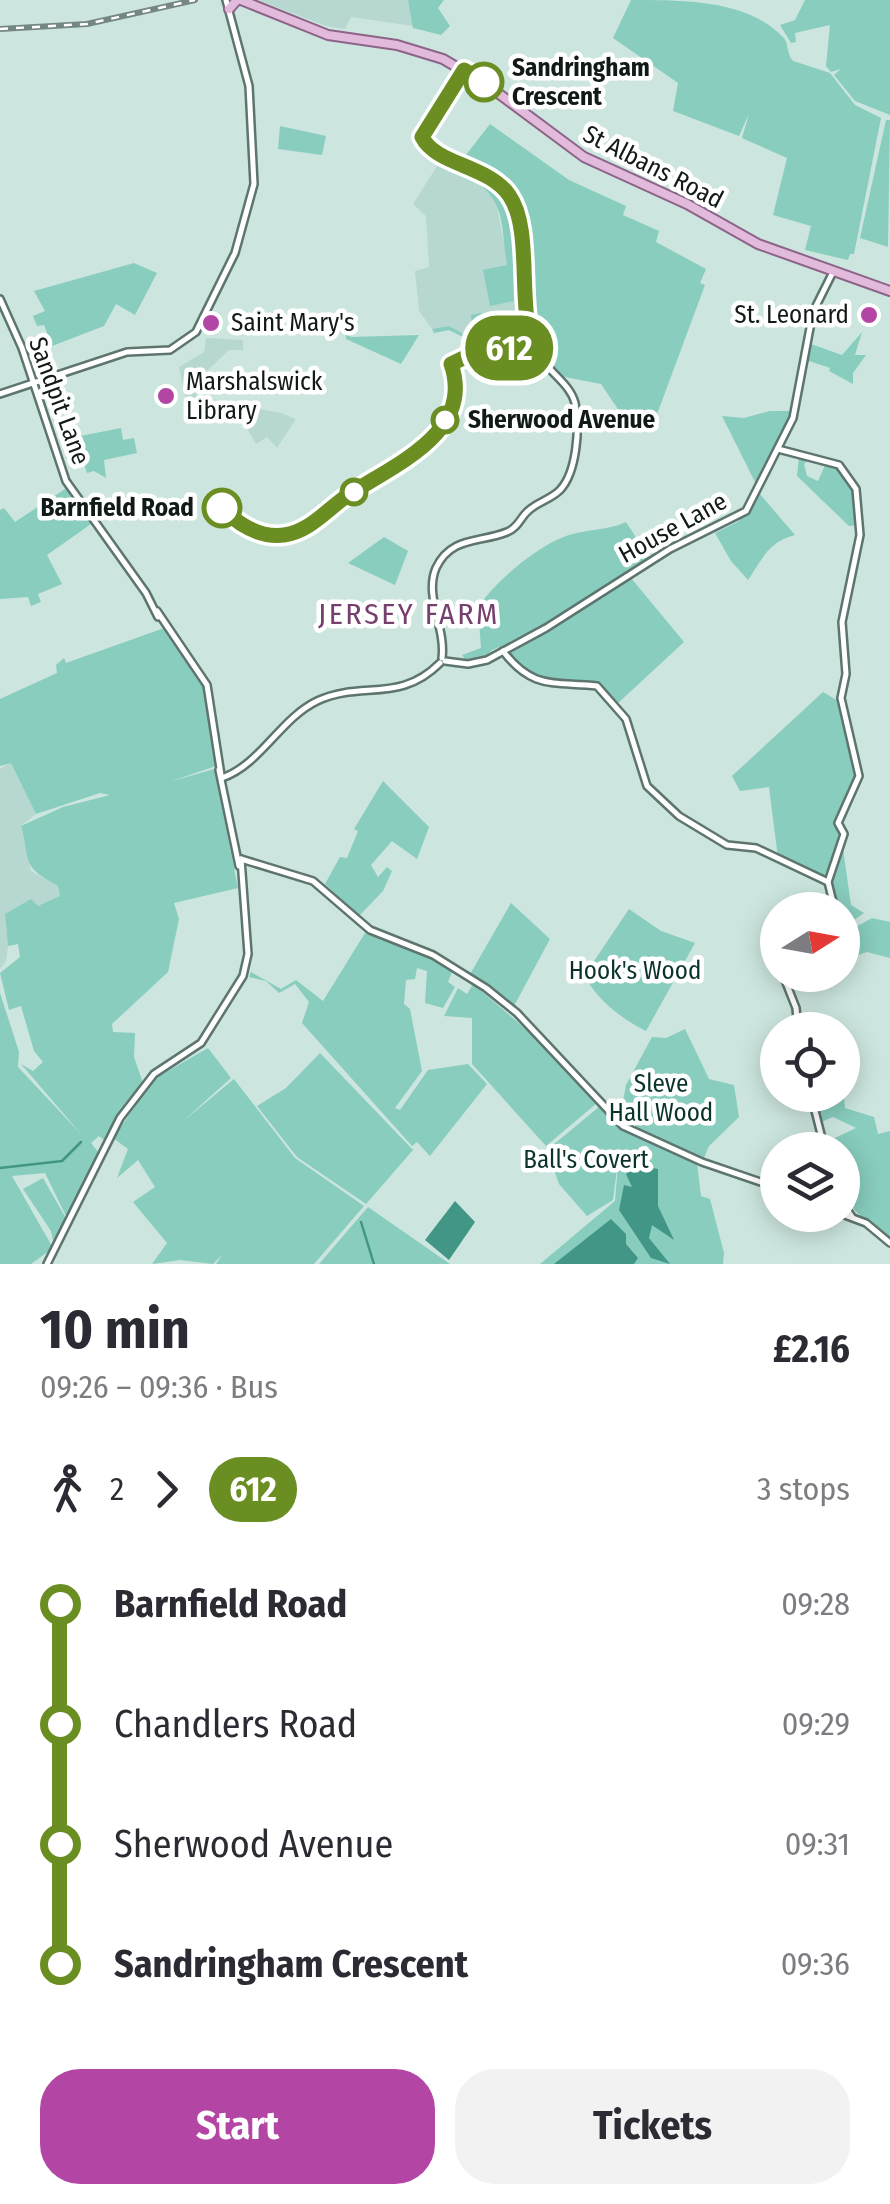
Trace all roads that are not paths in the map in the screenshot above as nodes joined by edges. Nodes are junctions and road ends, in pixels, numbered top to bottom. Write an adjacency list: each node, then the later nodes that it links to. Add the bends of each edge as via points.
1 (239, 0): 2 (main road); 3 (main road, St Albans Road, via 328,34 400,45)
2 (228, 4): 7 (street, via 248,86 254,174 241,238 212,302 180,346 123,353)
3 (464, 70): 4 (main road, St Albans Road, via 579,154 764,247); 11 (street, via 422,137 433,152 489,176 514,203 530,340 544,367 571,392 576,411 572,466 560,490 510,531 458,544 438,565 432,588 444,637)
4 (833, 272): 5 (main road, St Albans Road); 9 (street, House Lane, via 814,309 795,414)
5 (890, 290)
6 (0, 300): 7 (street, Sandpit Lane)
7 (34, 382): 8 (street); 12 (street, Sandpit Lane, via 70,488 209,690)
8 (0, 394)
9 (778, 449): 10 (street, House Lane, via 740,516 670,549); 14 (street, via 848,471 860,520 842,622 841,698 858,779 839,820 844,834)
10 (503, 651): 11 (street, House Lane, via 478,663); 14 (street, via 536,679 569,688 598,686 626,719 647,786 685,821 732,847 760,850)
11 (442, 661): 12 (street, House Lane, via 399,689 338,694 306,707)
12 (222, 777): 13 (street)
13 (239, 859): 16 (street, via 312,880 370,930 434,955 492,992 624,1126); 19 (street, via 248,950 243,976 202,1043 154,1074 120,1118)
14 (828, 882): 15 (street)
15 (831, 892)
16 (760, 1182)
17 (860, 1222): 18 (street)
18 (890, 1243)
19 (47, 1264)

